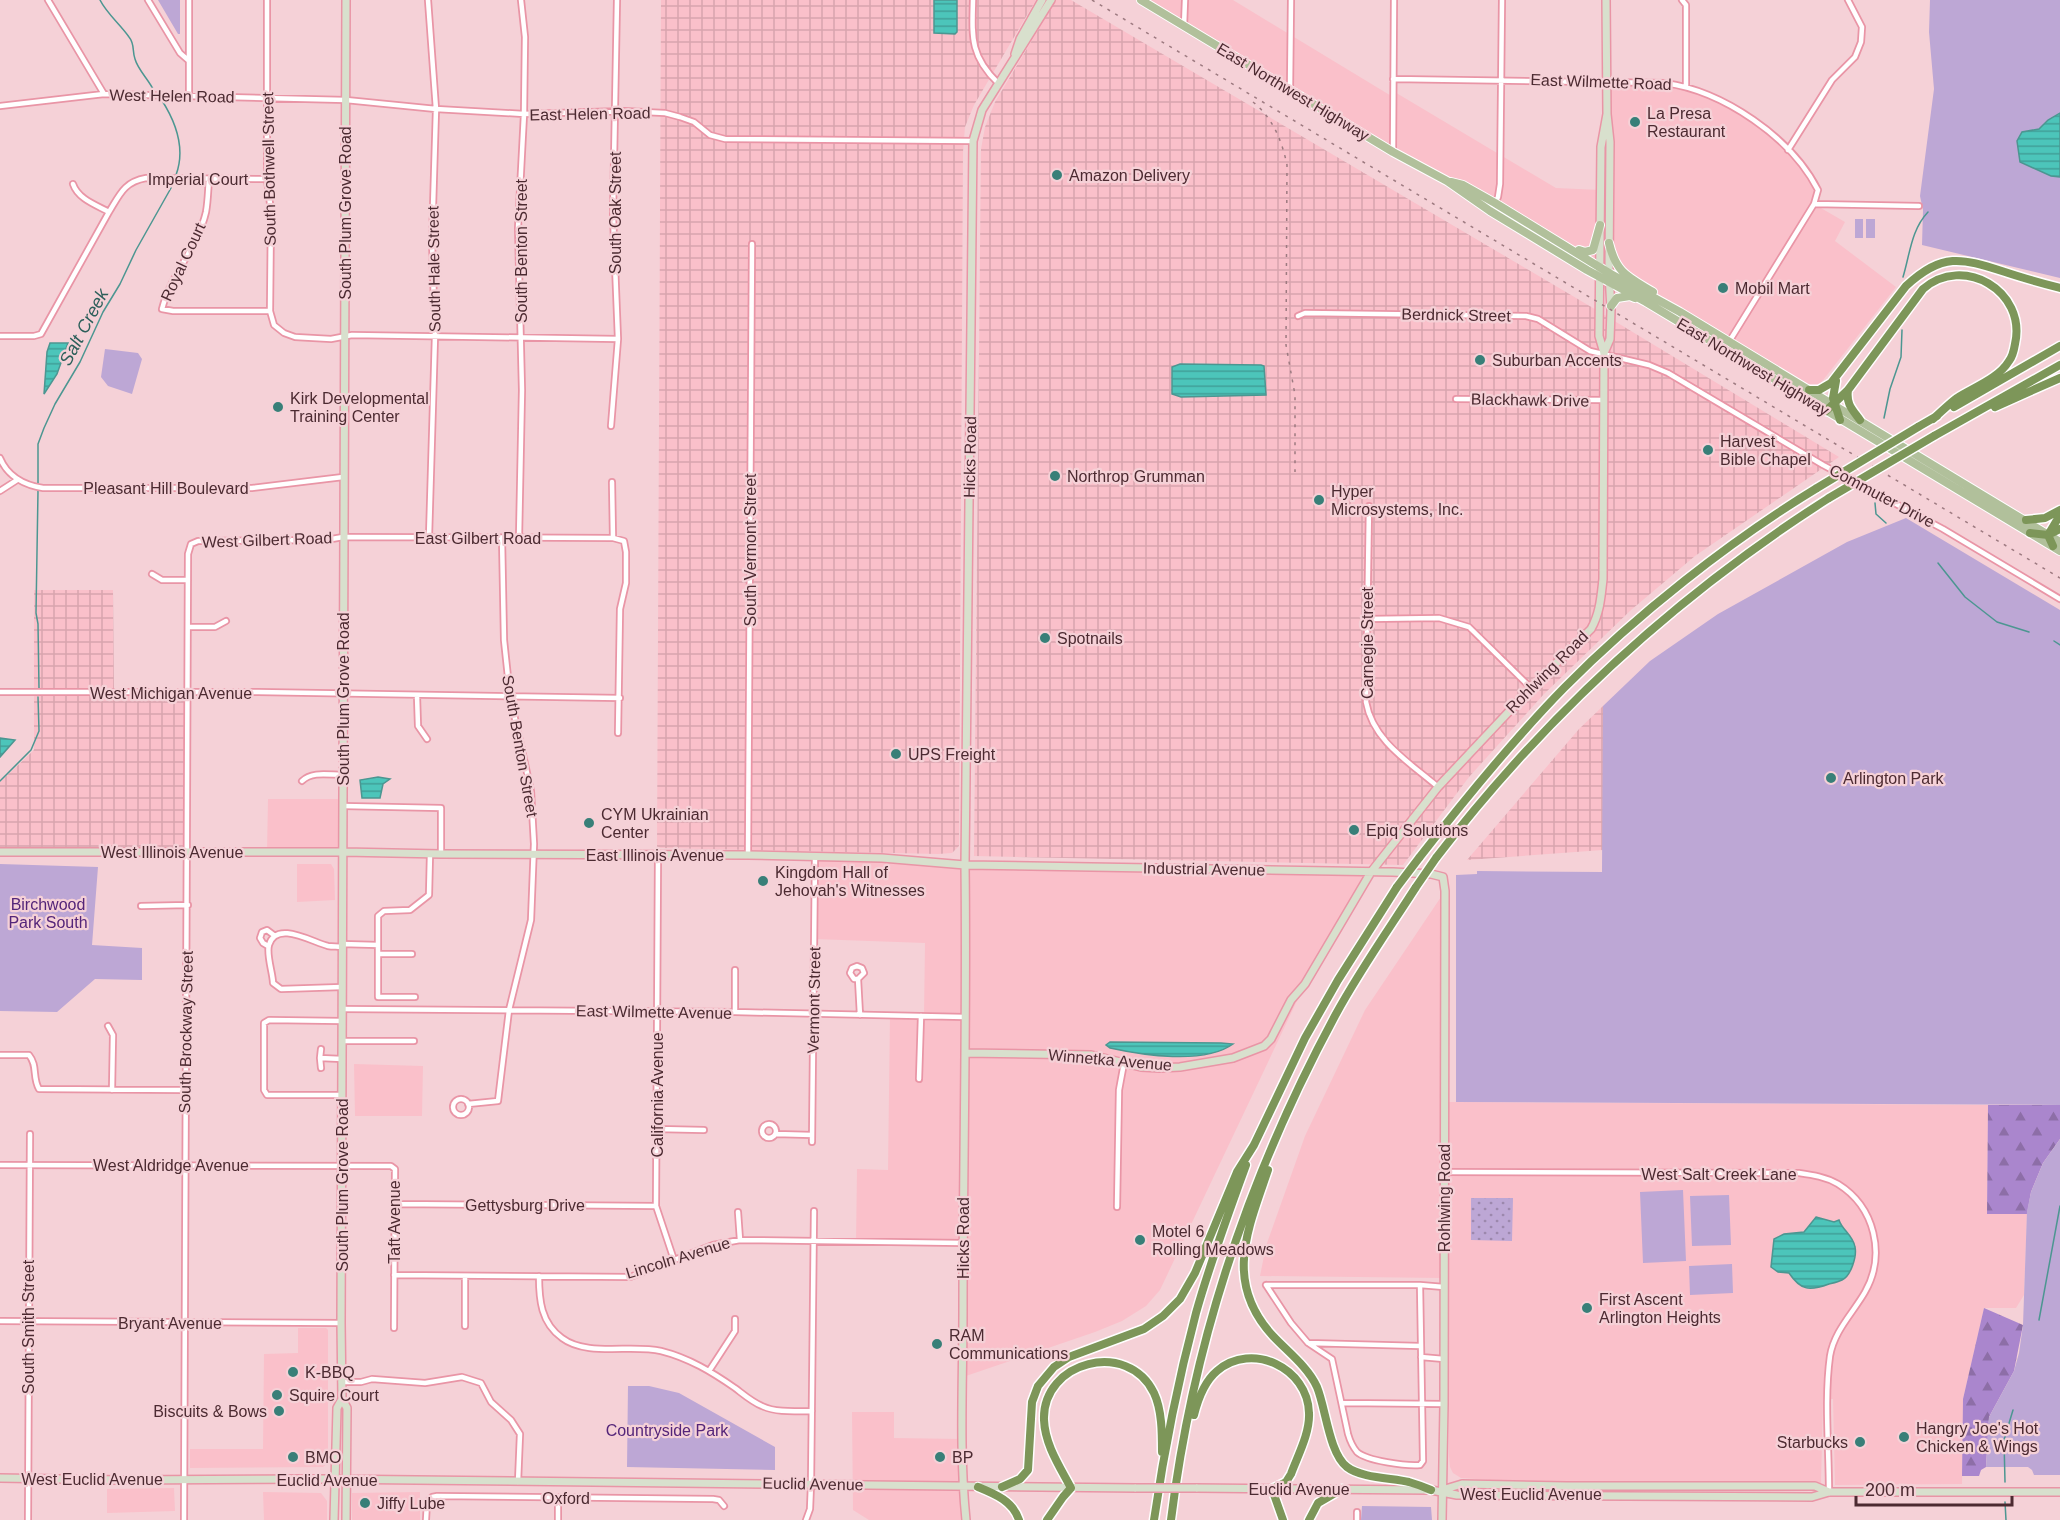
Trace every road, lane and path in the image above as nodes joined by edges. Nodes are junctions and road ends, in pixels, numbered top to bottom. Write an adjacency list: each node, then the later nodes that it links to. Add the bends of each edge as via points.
1 (48, 0): 29 (street)
2 (148, 0): 22 (street, via 180,53)
3 (189, 0): 22 (street)
4 (267, 0): 31 (street, South Bothwell Street)
5 (346, 0): 32 (main road, South Plum Grove Road)
6 (428, 0): 34 (street, South Hale Street)
7 (521, 0): 36 (street, South Benton Street, via 525,37)
8 (617, 0): 35 (street, South Oak Street)
9 (973, 0): 26 (street, via 974,50)
10 (1042, 0): 21 (main road, Hicks Road)
11 (1052, 0): 21 (main road, Hicks Road)
12 (1141, 0): 20 (main road, East Northwest Highway)
13 (1185, 0): 20 (street)
14 (1291, 0): 28 (street)
15 (1394, 0): 23 (street)
16 (1502, 0): 24 (street)
17 (1606, 0): 25 (main road)
18 (1682, 0): 27 (street, via 1686,5)
19 (1848, 0): 39 (street, via 1862,27 1861,42 1855,57 1832,80)
20 (1184, 26): 28 (main road, East Northwest Highway)
21 (1013, 59): 26 (main road, Hicks Road)
22 (189, 61): 30 (street)
23 (1394, 79): 24 (street, East Wilmette Road); 40 (street)
24 (1501, 80): 25 (street, East Wilmette Road); 45 (street, via 1500,184)
25 (1606, 81): 27 (street, East Wilmette Road); 37 (main road)
26 (998, 83): 38 (main road, Hicks Road, via 982,110)
27 (1686, 86): 39 (street, East Wilmette Road, via 1749,117)
28 (1290, 90): 40 (main road, East Northwest Highway)
29 (104, 94): 30 (street, West Helen Road); 33 (street, West Helen Road)
30 (189, 95): 31 (street, West Helen Road)
31 (267, 99): 32 (street, West Helen Road); 42 (street, South Bothwell Street)
32 (346, 100): 34 (street, East Helen Road); 62 (main road, South Plum Grove Road)
33 (0, 106)
34 (436, 110): 36 (street, East Helen Road); 64 (street, South Hale Street, via 432,240)
35 (616, 111): 36 (street, East Helen Road); 38 (street, East Helen Road, via 665,113 694,122 710,135 725,139); 66 (street, South Oak Street, via 613,215)
36 (524, 114): 65 (street, South Benton Street, via 518,228)
37 (1606, 114): 50 (main road, Rohlwing Road, via 1601,147); 51 (main road, Rohlwing Road, via 1610,142)
38 (973, 141): 131 (main road, Hicks Road)
39 (1788, 150): 46 (street, East Wilmette Road, via 1818,190)
40 (1393, 152): 43 (main road, East Northwest Highway)
41 (208, 179): 42 (street, Imperial Court); 49 (street, Imperial Court, via 132,181); 59 (street, Royal Court, via 206,212 200,230 165,295 162,309)
42 (267, 179): 59 (street, South Bothwell Street, via 271,212)
43 (1447, 181): 45 (main road, East Northwest Highway); 48 (main road, East Northwest Highway)
44 (73, 184): 49 (street, via 87,200)
45 (1495, 203): 48 (street); 53 (main road, East Northwest Highway)
46 (1814, 204): 47 (street); 67 (street)
47 (1919, 206)
48 (1490, 211): 54 (main road, East Northwest Highway)
49 (109, 212): 63 (street, Imperial Court, via 41,334)
50 (1600, 225): 53 (main road, via 1593,250 1585,252); 54 (main road, Rohlwing Road)
51 (1609, 243): 55 (main road, Rohlwing Road); 60 (main road, via 1623,273)
52 (752, 244): 129 (street, South Vermont Street)
53 (1570, 247): 54 (main road, East Northwest Highway)
54 (1600, 272): 55 (main road, East Northwest Highway); 70 (main road, Rohlwing Road, via 1599,336)
55 (1609, 277): 57 (main road, East Northwest Highway); 58 (main road, Rohlwing Road); 60 (main road, East Northwest Highway)
56 (2060, 288): 72 (highway, via 1971,261 1935,264 1906,286)
57 (1646, 302): 58 (main road, via 1624,296); 69 (main road, East Northwest Highway)
58 (1611, 306): 70 (main road, Rohlwing Road, via 1610,339)
59 (270, 311): 62 (street, via 274,325 295,338 331,339)
60 (1680, 312): 67 (main road, East Northwest Highway)
61 (1298, 315): 70 (street, Berdnick Street, via 1526,316 1538,319 1590,351)
62 (344, 335): 64 (street); 86 (main road, South Plum Grove Road)
63 (0, 336)
64 (435, 336): 65 (street); 97 (street, South Hale Street)
65 (522, 338): 66 (street); 99 (street, South Benton Street)
66 (618, 339): 83 (street, South Oak Street)
67 (1729, 342): 69 (street); 74 (main road, East Northwest Highway)
68 (2060, 346): 80 (highway)
69 (1724, 350): 79 (main road, East Northwest Highway)
70 (1604, 353): 77 (main road, Rohlwing Road); 105 (street, Commuter Drive, via 1668,373)
71 (2060, 365): 84 (highway)
72 (1839, 375): 74 (highway, via 1824,388); 78 (highway, via 1833,391)
73 (2060, 378): 84 (highway)
74 (1809, 390): 78 (main road, East Northwest Highway)
75 (1848, 390): 78 (highway); 80 (highway, via 1923,289 1943,277 1981,278 2002,294 2013,311 2017,332 2013,354 1992,377); 82 (highway, via 1848,402)
76 (1456, 399): 77 (street, Blackhawk Drive)
77 (1604, 400): 109 (main road, Rohlwing Road, via 1601,602 1596,620 1583,638)
78 (1834, 405): 79 (highway); 81 (highway); 82 (main road, East Northwest Highway)
79 (1826, 411): 81 (main road, East Northwest Highway)
80 (1933, 419): 177 (highway, bridge, via 1784,508 1708,564 1660,601 1551,702 1487,772 1397,887 1305,1038)
81 (1840, 420): 94 (main road, East Northwest Highway)
82 (1860, 420): 92 (main road, East Northwest Highway)
83 (611, 426)
84 (1951, 427): 170 (highway, bridge, via 1829,498 1758,545 1662,619 1574,700 1436,858 1351,988)
85 (0, 458): 87 (street)
86 (343, 477): 87 (street, Pleasant Hill Boulevard, via 222,489 43,488); 96 (main road, South Plum Grove Road)
87 (17, 480): 89 (street)
88 (612, 482): 100 (street)
89 (0, 491)
90 (1369, 506): 106 (street, Carnegie Street)
91 (2060, 513): 92 (highway); 95 (highway)
92 (2026, 520): 95 (main road, East Northwest Highway)
93 (2060, 530): 95 (highway)
94 (2030, 533): 95 (highway); 102 (main road, East Northwest Highway)
95 (2048, 535): 102 (highway)
96 (343, 537): 97 (street, East Gilbert Road); 101 (street, West Gilbert Road); 112 (main road, South Plum Grove Road)
97 (429, 537): 98 (street, East Gilbert Road)
98 (502, 538): 99 (street, East Gilbert Road); 114 (street, South Benton Street, via 504,640)
99 (519, 538): 100 (street, East Gilbert Road)
100 (613, 538): 115 (street, via 624,542 627,552 620,609)
101 (191, 544): 104 (street, South Brockway Street)
102 (2058, 546)
103 (152, 574): 104 (street, via 162,580)
104 (188, 580): 108 (street, South Brockway Street)
105 (2060, 599)
106 (1367, 619): 109 (street, via 1439,618 1469,627); 120 (street, Carnegie Street, via 1366,702 1373,725)
107 (226, 621): 108 (street, via 215,627)
108 (188, 627): 111 (street, South Brockway Street)
109 (1531, 688): 120 (main road, Rohlwing Road)
110 (0, 692): 111 (street, West Michigan Avenue)
111 (188, 692): 112 (street, West Michigan Avenue); 123 (street, South Brockway Street)
112 (343, 695): 113 (street, West Michigan Avenue); 118 (main road, South Plum Grove Road)
113 (417, 696): 114 (street, West Michigan Avenue); 117 (street, via 418,726)
114 (510, 696): 115 (street, West Michigan Avenue); 127 (street, South Benton Street, via 531,791)
115 (620, 698): 116 (street)
116 (618, 733)
117 (427, 738)
118 (343, 775): 119 (street, via 313,775); 121 (main road, South Plum Grove Road)
119 (302, 781)
120 (1438, 787): 132 (main road, Rohlwing Road)
121 (343, 806): 124 (main road, South Plum Grove Road); 126 (street, via 441,808)
122 (0, 852): 123 (main road, West Illinois Avenue)
123 (188, 852): 124 (main road, West Illinois Avenue); 134 (street, South Brockway Street)
124 (344, 852): 125 (main road, East Illinois Avenue); 139 (main road, South Plum Grove Road)
125 (430, 854): 126 (main road, East Illinois Avenue); 137 (street, via 429,895 408,911 379,914)
126 (441, 854): 127 (main road, East Illinois Avenue)
127 (534, 854): 128 (main road, East Illinois Avenue); 147 (street, South Benton Street, via 531,920)
128 (658, 855): 129 (main road, East Illinois Avenue); 148 (street, California Avenue)
129 (748, 855): 130 (main road, East Illinois Avenue)
130 (815, 857): 131 (main road, East Illinois Avenue); 150 (street, Vermont Street)
131 (965, 865): 132 (main road, Industrial Avenue); 153 (main road, Hicks Road)
132 (1371, 872): 133 (main road, Industrial Avenue); 163 (main road, Winnetka Avenue, via 1264,1046 1233,1058 1180,1067)
133 (1443, 877): 182 (main road, Rohlwing Road)
134 (188, 905): 135 (street); 167 (street, South Brockway Street)
135 (141, 906)
136 (275, 936): 138 (street); 138 (street, via 267,930 262,932 260,938); 139 (street, via 297,935)
137 (378, 945): 139 (street); 140 (street)
138 (268, 946): 144 (street, via 273,983 277,987)
139 (342, 946): 144 (main road, South Plum Grove Road)
140 (378, 954): 141 (street); 145 (street, via 378,997)
141 (412, 954)
142 (735, 970): 149 (street)
143 (858, 980): 151 (street)
144 (342, 987): 146 (main road, South Plum Grove Road)
145 (415, 997)
146 (342, 1009): 147 (street, East Wilmette Avenue); 154 (main road, South Plum Grove Road)
147 (509, 1010): 148 (street, East Wilmette Avenue); 169 (street, South Benton Street, via 498,1101)
148 (657, 1012): 149 (street, East Wilmette Avenue); 171 (street, California Avenue)
149 (735, 1012): 150 (street, East Wilmette Avenue)
150 (813, 1014): 151 (street, East Wilmette Avenue); 175 (street, Vermont Street)
151 (860, 1015): 152 (street, East Wilmette Avenue)
152 (921, 1016): 153 (street, East Wilmette Avenue); 165 (street)
153 (965, 1017): 159 (main road, Hicks Road)
154 (342, 1021): 156 (main road, South Plum Grove Road); 168 (street, via 264,1023 267,1095)
155 (108, 1026): 166 (street, via 113,1035)
156 (342, 1041): 157 (street); 162 (main road, South Plum Grove Road)
157 (414, 1041)
158 (321, 1048): 161 (street)
159 (965, 1053): 163 (main road, Winnetka Avenue, via 1090,1055); 190 (main road, Hicks Road)
160 (0, 1055): 166 (street, via 28,1055 39,1089)
161 (321, 1058): 162 (street); 164 (street)
162 (342, 1059): 168 (main road, South Plum Grove Road)
163 (1124, 1063): 185 (street, via 1119,1089)
164 (321, 1068)
165 (919, 1079)
166 (112, 1090): 167 (street)
167 (185, 1090): 180 (street, South Brockway Street)
168 (342, 1095): 181 (main road, South Plum Grove Road)
169 (468, 1104)
170 (1282, 1121): 215 (highway, via 1220,1287); 231 (highway, via 1278,1144 1246,1235 1244,1274 1251,1305 1260,1321 1312,1378 1336,1452 1347,1467)
171 (657, 1129): 172 (street); 184 (street, California Avenue)
172 (704, 1130)
173 (30, 1134): 179 (street, South Smith Street)
174 (776, 1134): 175 (street)
175 (812, 1135): 176 (street, Vermont Street)
176 (812, 1142)
177 (1254, 1145): 216 (highway, via 1196,1315); 227 (highway, via 1237,1172 1195,1273 1180,1299 1144,1329 1068,1357 1054,1367 1038,1386 1032,1402 1028,1470 1020,1479)
178 (0, 1165): 179 (street, West Aldridge Avenue)
179 (30, 1165): 180 (street, West Aldridge Avenue); 199 (street, South Smith Street)
180 (185, 1165): 181 (street, West Aldridge Avenue); 200 (street, South Brockway Street)
181 (342, 1166): 183 (street, Taft Avenue, via 391,1166 395,1169); 201 (main road, South Plum Grove Road)
182 (1445, 1172): 196 (main road, Rohlwing Road); 233 (street, West Salt Creek Lane, via 1799,1173 1827,1179 1845,1190 1866,1213 1874,1230 1876,1257 1865,1292 1830,1354)
183 (395, 1204): 184 (street, Gettysburg Drive); 192 (street, Taft Avenue)
184 (656, 1206): 191 (street, California Avenue)
185 (1117, 1207)
186 (814, 1211): 189 (street)
187 (738, 1212): 188 (street)
188 (740, 1240): 189 (street, Lincoln Avenue); 191 (street, Lincoln Avenue, via 713,1245)
189 (814, 1241): 190 (street, Lincoln Avenue); 214 (street)
190 (963, 1244): 225 (main road, Hicks Road)
191 (674, 1260): 194 (street, Lincoln Avenue, via 630,1277)
192 (394, 1275): 193 (street, Lincoln Avenue); 203 (street, Taft Avenue)
193 (465, 1276): 194 (street, Lincoln Avenue); 202 (street)
194 (539, 1276): 208 (street, via 539,1300 547,1323 562,1339 584,1347 660,1351)
195 (1420, 1285): 196 (street); 204 (street, via 1266,1285); 205 (street)
196 (1444, 1287): 207 (main road, Rohlwing Road)
197 (735, 1319): 208 (street, via 735,1331)
198 (0, 1321): 199 (street, Bryant Avenue)
199 (28, 1322): 200 (street, Bryant Avenue); 218 (street, South Smith Street)
200 (185, 1322): 201 (street, Bryant Avenue); 219 (street, South Brockway Street)
201 (341, 1323): 209 (main road, South Plum Grove Road)
202 (465, 1326)
203 (394, 1328)
204 (1308, 1343): 205 (street); 212 (street, via 1332,1359)
205 (1420, 1346): 206 (street)
206 (1421, 1357): 207 (street); 211 (street)
207 (1444, 1359): 213 (main road, Rohlwing Road)
208 (709, 1371): 214 (street, via 761,1406)
209 (341, 1382): 210 (main road, South Plum Grove Road); 223 (street, via 372,1379 425,1383 462,1377 481,1383 491,1402 520,1434)
210 (342, 1399): 220 (main road, South Plum Grove Road, via 337,1408); 221 (main road, South Plum Grove Road, via 347,1408)
211 (1422, 1402): 212 (street); 212 (street, via 1423,1461 1412,1466 1359,1454 1351,1444); 213 (street)
212 (1341, 1403)
213 (1444, 1404): 232 (main road, Rohlwing Road)
214 (812, 1411): 224 (street)
215 (1179, 1461): 222 (highway); 229 (highway, via 1203,1390 1216,1372 1240,1360 1272,1362 1287,1369 1298,1381 1309,1414 1292,1474)
216 (1162, 1465): 228 (highway, via 1160,1413 1149,1384 1123,1365 1106,1361 1088,1363 1060,1379 1045,1407 1047,1436); 248 (highway)
217 (0, 1478): 218 (main road, West Euclid Avenue)
218 (28, 1479): 219 (main road, West Euclid Avenue); 238 (street, South Smith Street)
219 (183, 1479): 220 (main road, Euclid Avenue); 239 (street, South Brockway Street)
220 (335, 1480): 221 (main road, Euclid Avenue); 240 (main road, South Plum Grove Road)
221 (347, 1480): 223 (main road, Euclid Avenue); 241 (main road, South Plum Grove Road)
222 (1176, 1481): 249 (highway); 250 (highway)
223 (518, 1482): 224 (main road, Euclid Avenue)
224 (811, 1484): 225 (main road, Euclid Avenue); 244 (street)
225 (962, 1486): 226 (main road, Euclid Avenue); 245 (main road, Hicks Road)
226 (978, 1487): 227 (main road, Euclid Avenue); 246 (highway, via 1007,1501)
227 (1002, 1487): 228 (main road, Euclid Avenue)
228 (1071, 1488): 229 (main road, Euclid Avenue, bridge); 247 (highway)
229 (1272, 1489): 230 (main road, Euclid Avenue); 251 (highway)
230 (1342, 1489): 231 (main road, Euclid Avenue); 252 (highway, via 1318,1503)
231 (1431, 1490): 232 (main road, Euclid Avenue)
232 (1442, 1490): 233 (main road, West Euclid Avenue, via 1457,1495 1812,1497); 233 (main road, West Euclid Avenue, via 1462,1484 1815,1486); 254 (main road, Rohlwing Road)
233 (1829, 1492): 234 (main road, West Euclid Avenue)
234 (2060, 1492)
235 (558, 1499): 236 (street, Oxford, via 713,1499); 242 (street, Oxford, via 437,1496 427,1502); 243 (street)
236 (724, 1506)
237 (1357, 1512): 253 (street)
238 (28, 1520)
239 (183, 1520)
240 (334, 1520)
241 (346, 1520)
242 (426, 1520)
243 (558, 1520)
244 (806, 1520)
245 (966, 1520)
246 (1019, 1520)
247 (1047, 1520)
248 (1154, 1520)
249 (1171, 1520)
250 (1176, 1520)
251 (1283, 1520)
252 (1310, 1520)
253 (1357, 1520)
254 (1442, 1520)

